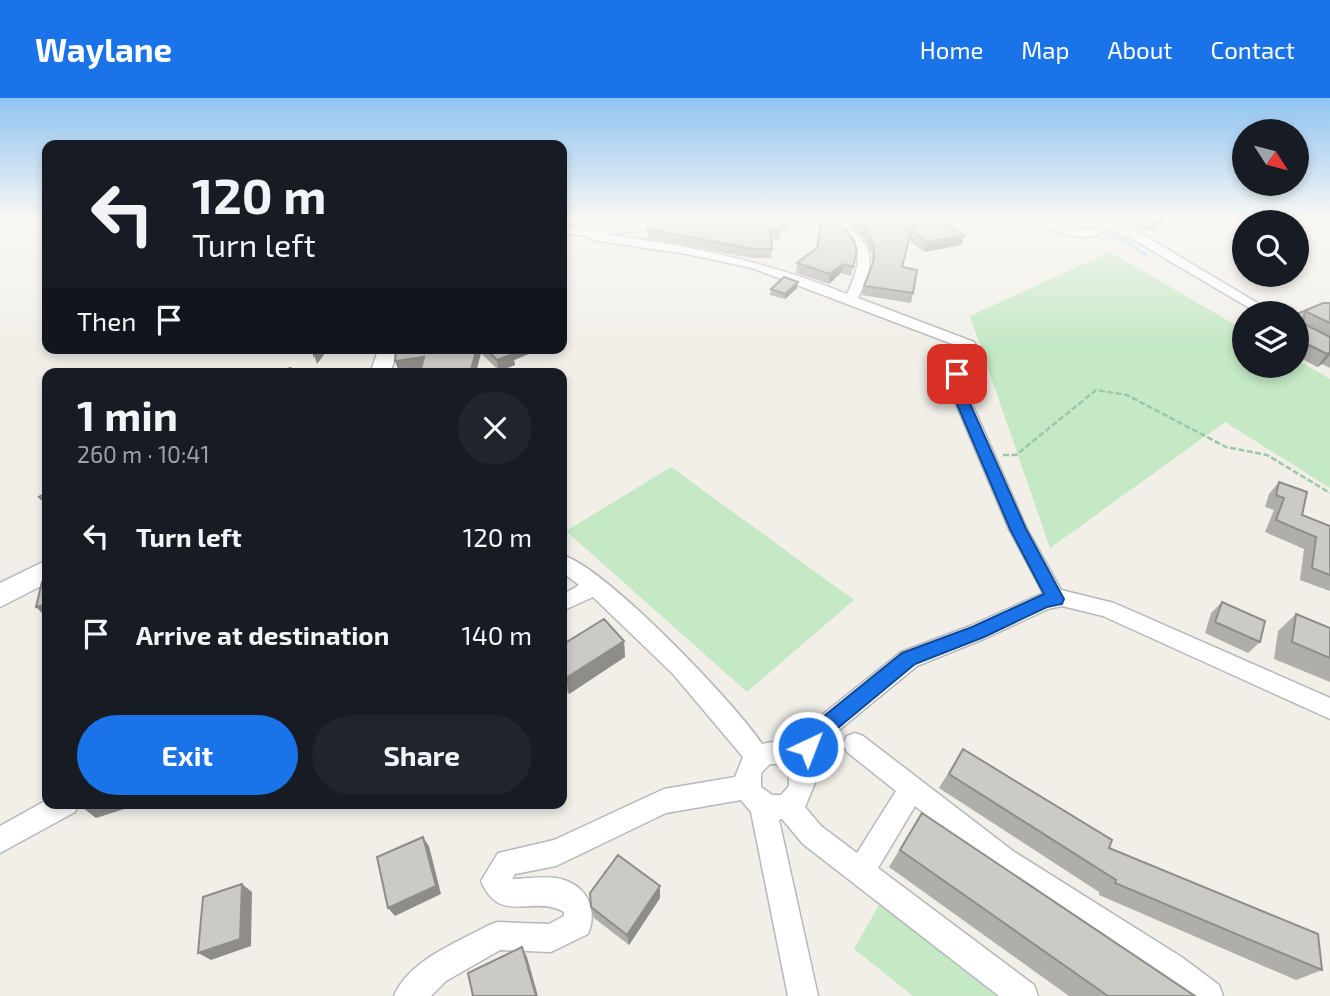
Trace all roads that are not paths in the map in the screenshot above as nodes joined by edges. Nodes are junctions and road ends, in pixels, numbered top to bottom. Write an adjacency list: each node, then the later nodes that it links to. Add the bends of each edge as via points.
1 (726, 260): 5 (street, via 777,271)
2 (865, 260): 5 (street)
3 (1177, 260): 4 (street)
4 (1247, 301)
5 (850, 302): 10 (street, via 969,345 973,353 957,374 958,390 1018,529)
6 (567, 565): 8 (street)
7 (42, 573): 9 (street)
8 (595, 585): 11 (street); 14 (street, via 694,680)
9 (0, 596)
10 (1056, 599): 12 (street, via 1118,614); 15 (street, via 909,659 820,731)
11 (567, 601)
12 (1330, 709)
13 (855, 744): 16 (street)
14 (756, 757): 15 (street, via 778,753); 17 (street, via 747,771)
15 (796, 763): 17 (street, via 804,779 800,795)
16 (912, 788): 20 (street); 24 (street, via 1004,860 1173,968)
17 (766, 798): 20 (street); 21 (street, via 664,801 556,853 507,862 495,881 505,893 556,892 578,905 578,924 551,938 497,936 436,971); 22 (street)
18 (55, 809): 19 (street)
19 (0, 840)
20 (860, 872): 23 (street)
21 (409, 996)
22 (803, 996)
23 (1023, 996)
24 (1208, 996)

